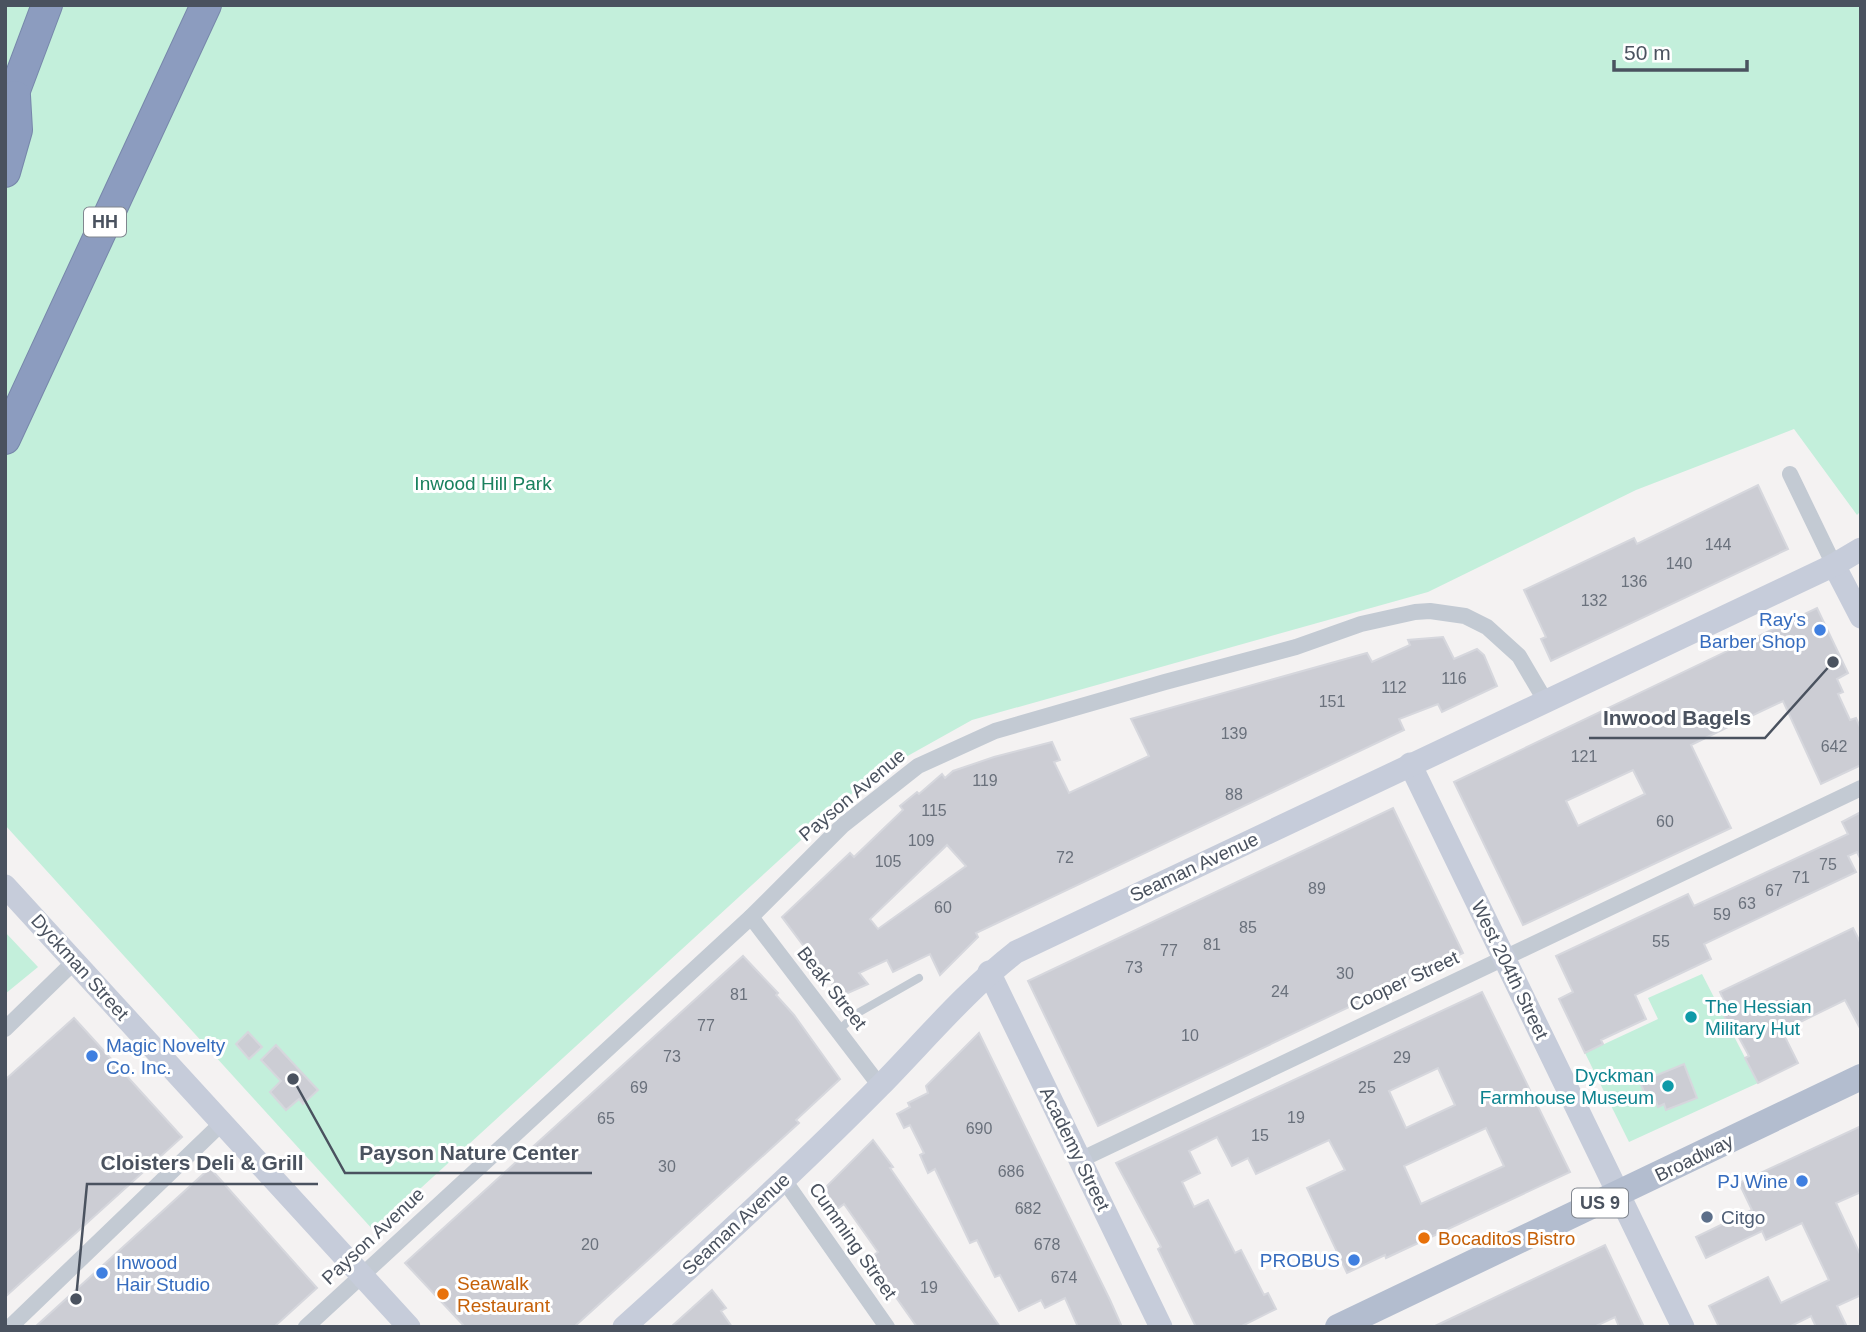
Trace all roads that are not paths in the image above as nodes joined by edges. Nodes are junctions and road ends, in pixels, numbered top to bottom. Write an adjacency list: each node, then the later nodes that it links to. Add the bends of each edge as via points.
1 (47, 5): 3 (highway)
2 (206, 5): 5 (highway, HH)
3 (10, 105): 4 (highway, via 17,130)
4 (5, 172)
5 (5, 439)
6 (1790, 474): 8 (street)
7 (1861, 549): 8 (street, Seaman Avenue)
8 (1834, 565): 9 (street); 10 (street, Seaman Avenue)
9 (1861, 617)
10 (1546, 702): 11 (street, Seaman Avenue); 14 (street, Payson Avenue, via 1519,656 1477,620 1430,611 1393,615 957,746 918,766 842,826)
11 (1410, 764): 15 (street, West 204th Street); 17 (street, Seaman Avenue, via 1016,952)
12 (1861, 788): 15 (street, Cooper Street)
13 (5, 886): 16 (street, Dyckman Street)
14 (751, 917): 20 (street, Beak Street); 27 (street, Payson Avenue)
15 (1503, 958): 24 (street, Cooper Street); 26 (street, West 204th Street)
16 (75, 961): 19 (street); 23 (street, Dyckman Street)
17 (989, 972): 22 (street, Seaman Avenue); 24 (street, Academy Street)
18 (919, 978): 20 (lane, via 856,1014)
19 (5, 1029)
20 (838, 1031): 22 (street, Beak Street)
21 (1861, 1077): 26 (main road, Broadway / US 9)
22 (880, 1086): 25 (street, Seaman Avenue)
23 (222, 1123): 27 (street, Dyckman Street); 29 (street)
24 (1080, 1160): 33 (street, Academy Street)
25 (784, 1180): 31 (street, Seaman Avenue); 32 (street, Cumming Street)
26 (1618, 1194): 34 (main road, Broadway / US 9); 35 (street, West 204th Street)
27 (362, 1275): 28 (street, Dyckman Street); 30 (street, Payson Avenue)
28 (401, 1322)
29 (10, 1327)
30 (306, 1327)
31 (624, 1327)
32 (887, 1327)
33 (1161, 1327)
34 (1338, 1327)
35 (1683, 1327)

